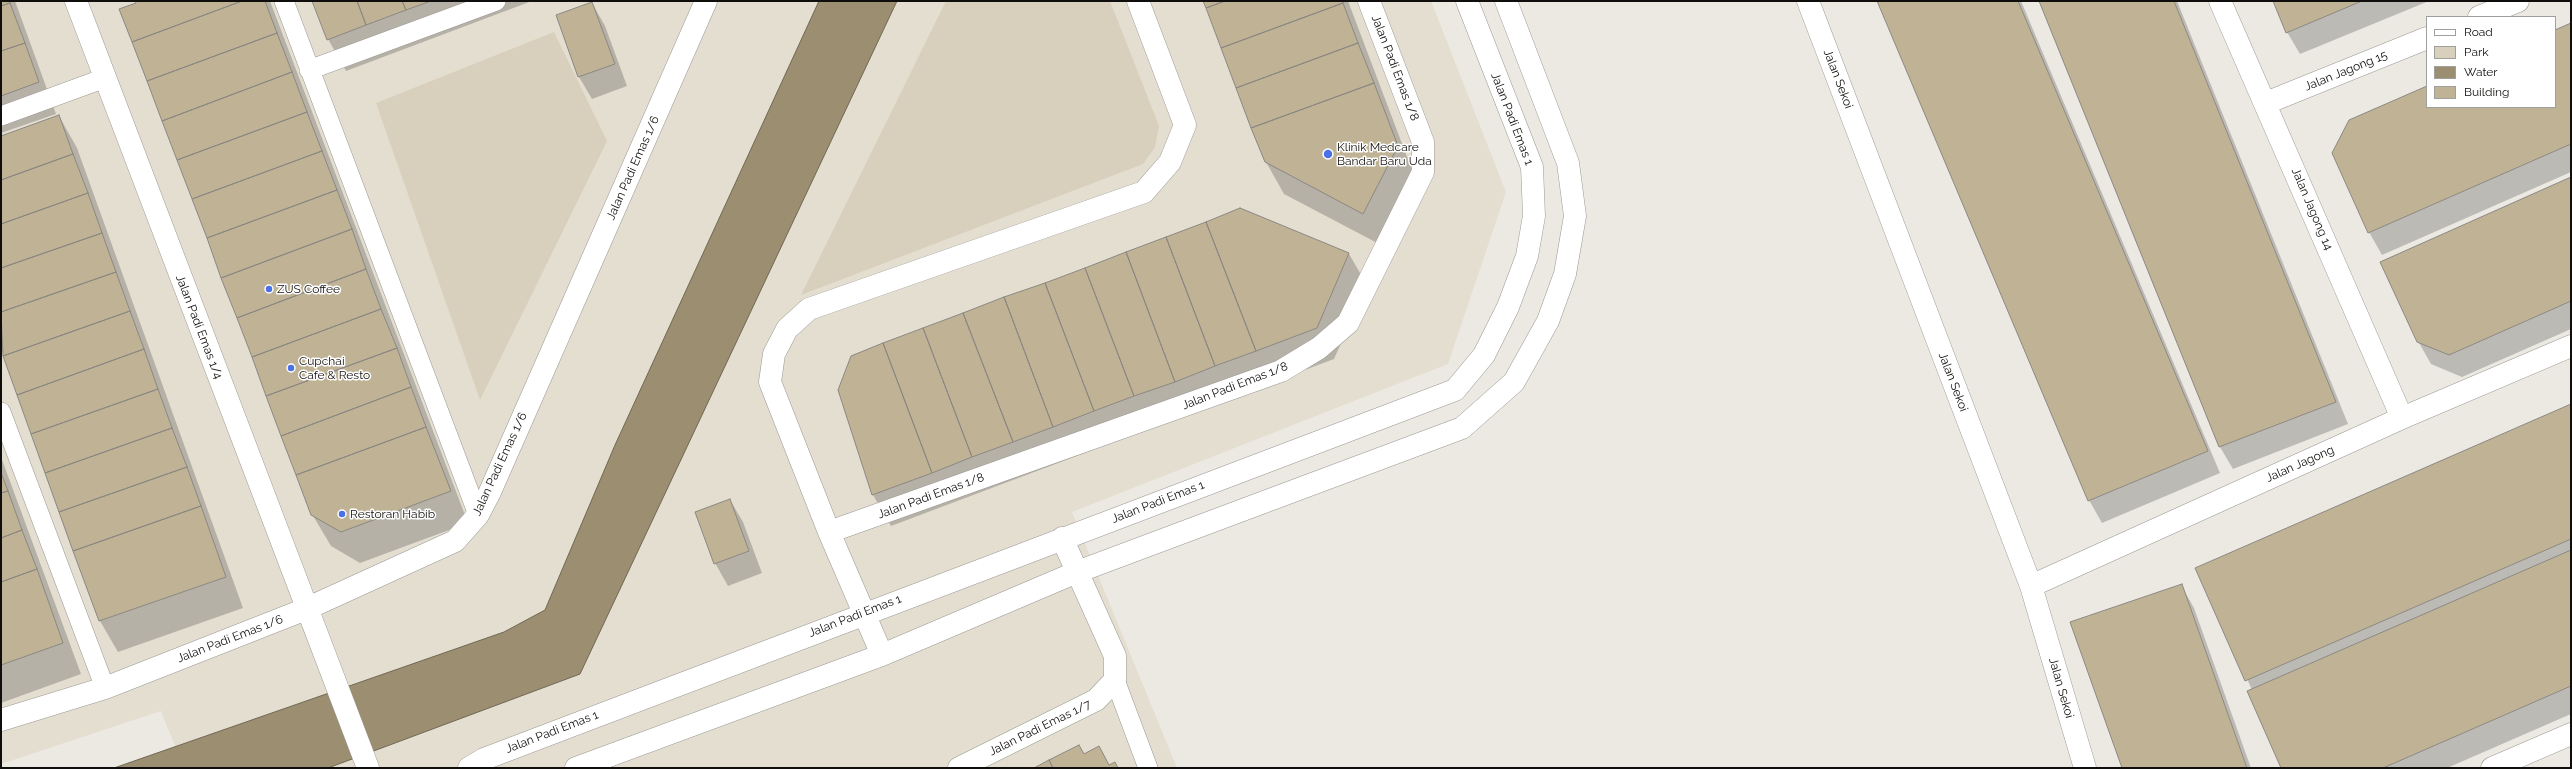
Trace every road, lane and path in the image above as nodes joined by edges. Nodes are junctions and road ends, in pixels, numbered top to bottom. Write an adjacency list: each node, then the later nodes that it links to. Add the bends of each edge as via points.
1 (76, 1): 15 (street, Jalan Padi Emas 1/4)
2 (284, 1): 14 (lane)
3 (496, 1): 14 (lane)
4 (706, 1): 21 (street, Jalan Padi Emas 1/6)
5 (1138, 1): 22 (street, via 1185,125 1170,162 1144,192 809,309 787,329 774,354 770,382)
6 (1369, 1): 22 (street, Jalan Padi Emas 1/8, via 1423,142 1422,172 1348,323 1319,348 1281,371)
7 (1467, 1): 23 (street, Jalan Padi Emas 1, via 1532,168 1534,216 1527,256 1508,307 1484,355 1455,390)
8 (1506, 1): 24 (street, via 1568,163 1575,216 1565,274 1548,320 1514,382 1462,428)
9 (1808, 1): 25 (street, Jalan Sekoi)
10 (2220, 1): 16 (street, Jalan Jagong 14)
11 (2518, 1): 12 (street)
12 (2481, 16)
13 (2426, 38): 16 (street, Jalan Jagong 15)
14 (309, 70): 21 (lane)
15 (105, 78): 17 (lane); 26 (street, Jalan Padi Emas 1/4)
16 (2266, 103): 20 (street, Jalan Jagong 14)
17 (1, 116)
18 (2571, 346): 20 (street, Jalan Jagong)
19 (1, 412): 30 (lane)
20 (2402, 418): 25 (street, Jalan Jagong)
21 (478, 515): 26 (street, Jalan Padi Emas 1/6, via 455,541)
22 (829, 532): 27 (street)
23 (1062, 538): 24 (street); 27 (street, Jalan Padi Emas 1)
24 (1077, 572): 28 (street); 29 (street, via 1115,656)
25 (2031, 586): 38 (street, Jalan Sekoi)
26 (306, 609): 30 (street, Jalan Padi Emas 1/6); 33 (street, Jalan Padi Emas 1/4)
27 (863, 613): 28 (street); 34 (street, Jalan Padi Emas 1, via 484,758)
28 (882, 655): 35 (street)
29 (1115, 680): 36 (street, Jalan Padi Emas 1/7, via 1096,700); 37 (lane)
30 (105, 688): 31 (street, Jalan Padi Emas 1/6)
31 (1, 720)
32 (2571, 734): 39 (street)
33 (368, 768)
34 (469, 768)
35 (576, 768)
36 (959, 768)
37 (1148, 768)
38 (2085, 768)
39 (2492, 768)

